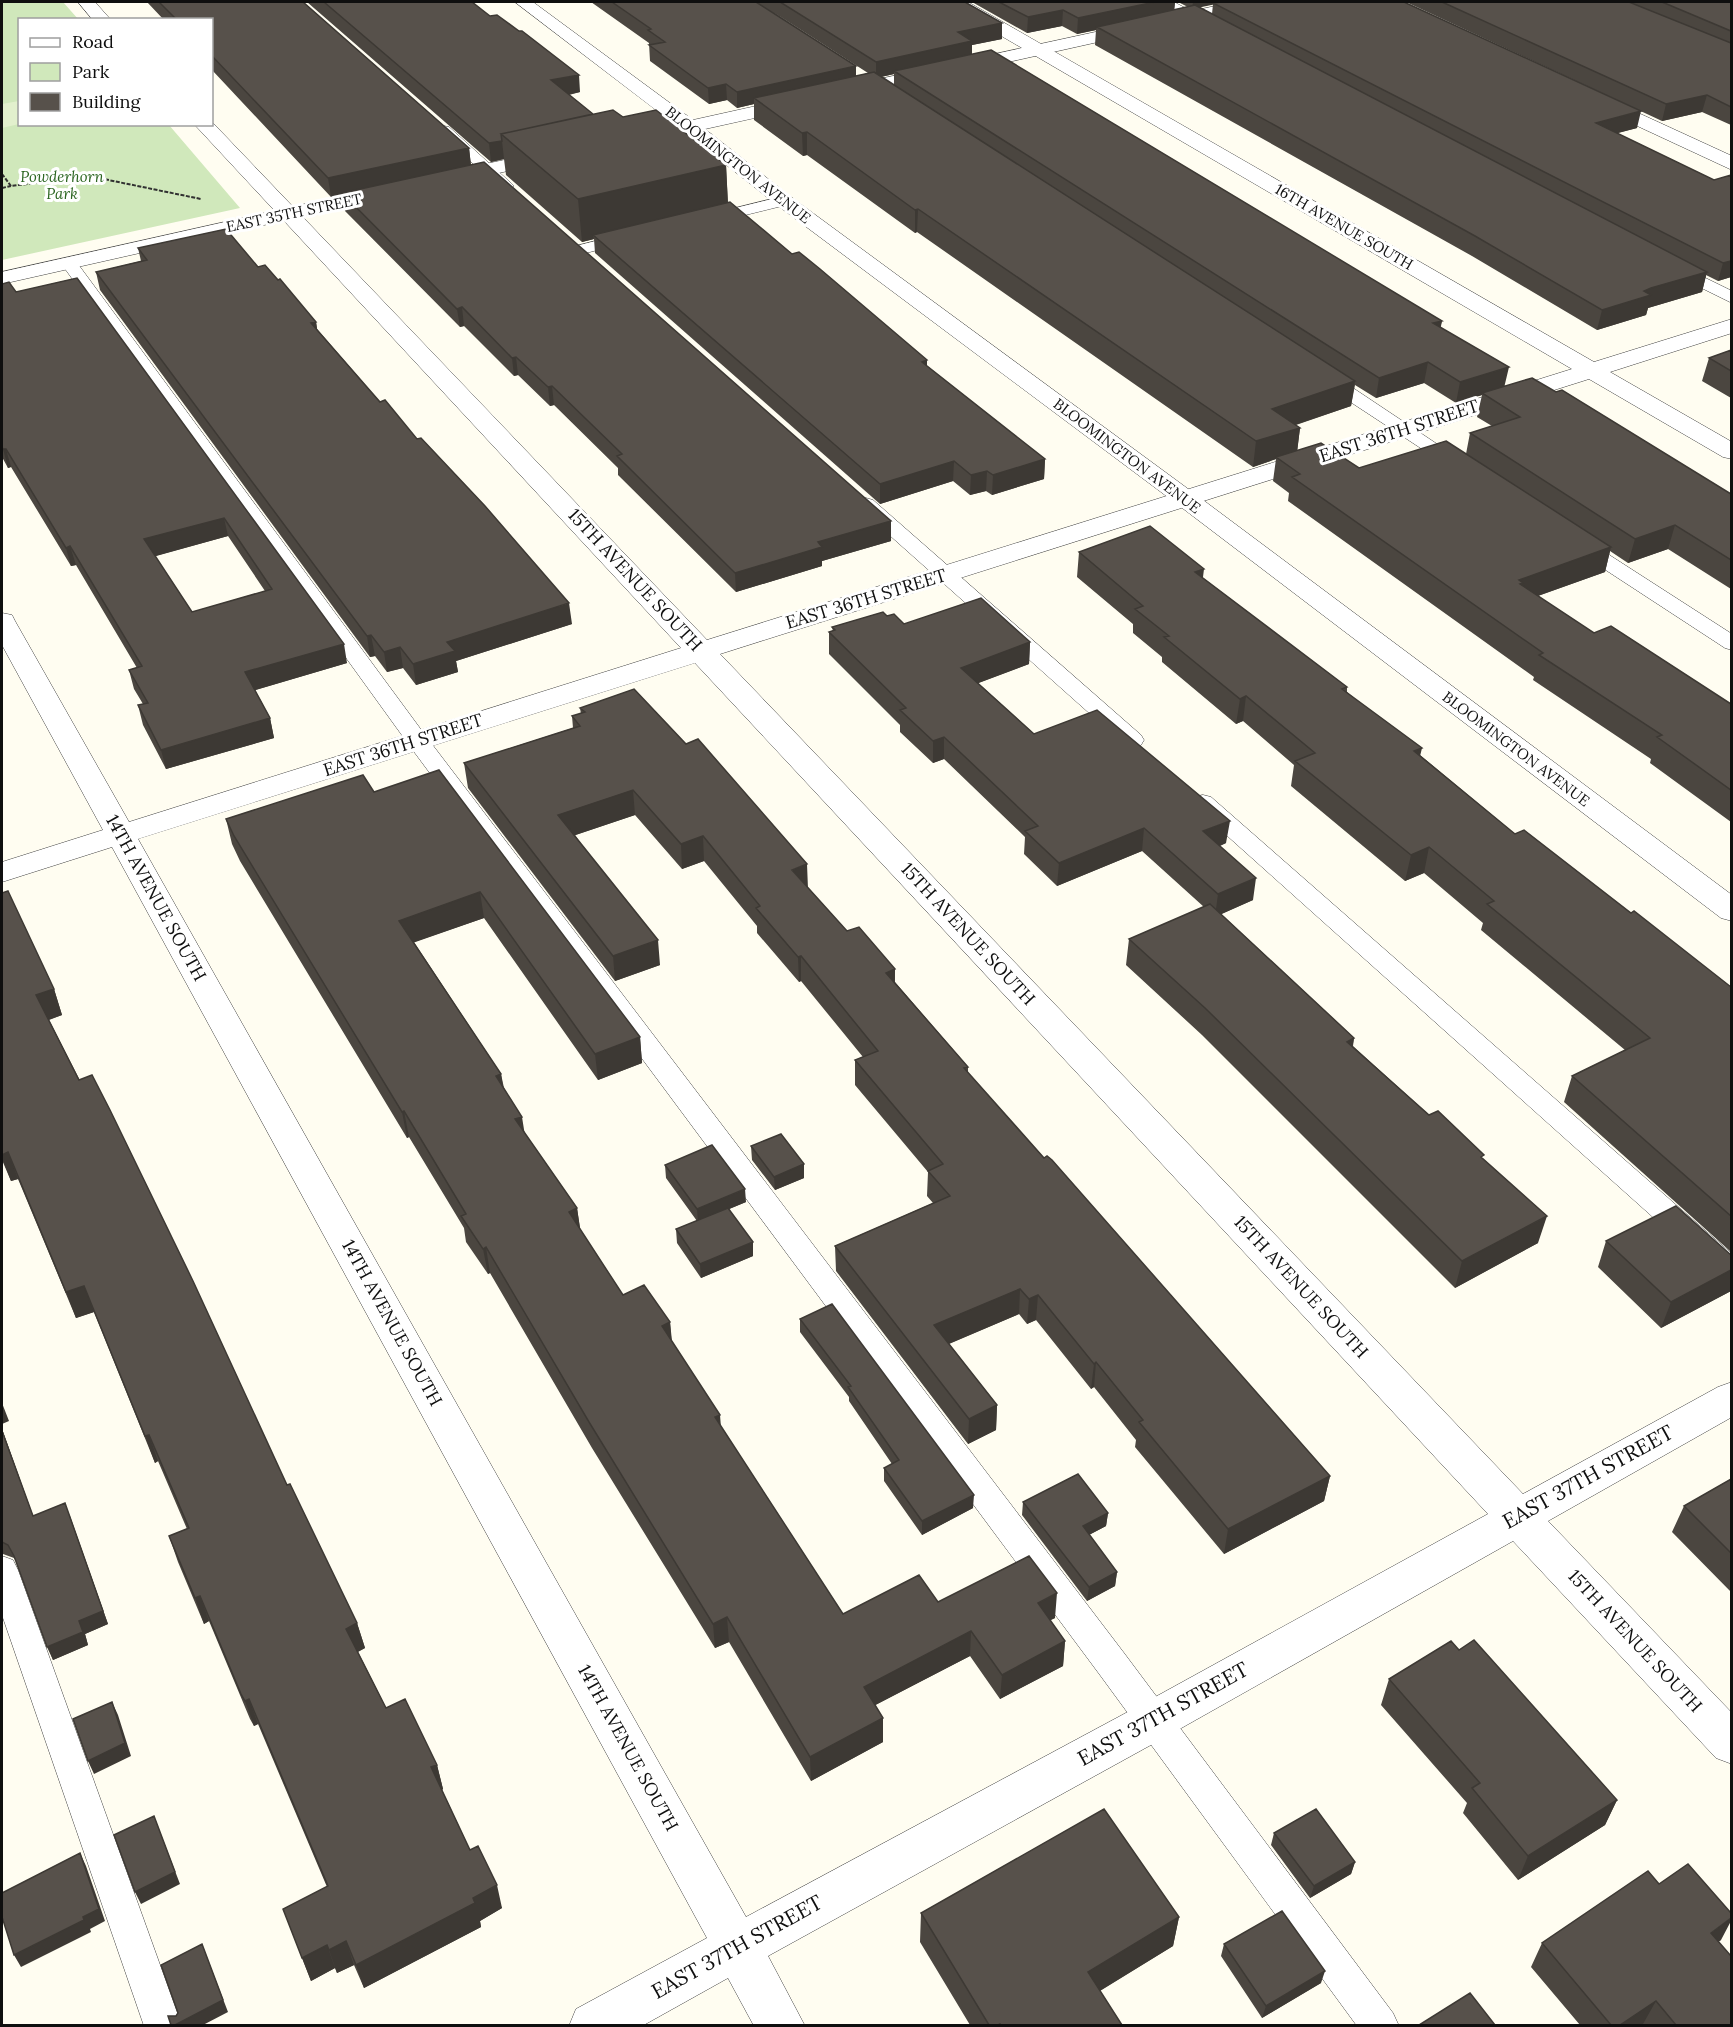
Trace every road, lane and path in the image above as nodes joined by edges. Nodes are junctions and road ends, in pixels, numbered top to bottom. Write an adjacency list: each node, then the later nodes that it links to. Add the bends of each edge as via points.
1 (86, 2): 7 (street)
2 (523, 2): 13 (street, BLOOMINGTON AVENUE)
3 (956, 2): 9 (street, 16TH AVENUE SOUTH)
4 (1165, 2): 6 (lane)
5 (1254, 2): 6 (street)
6 (1192, 15): 8 (lane); 9 (street)
7 (101, 18)
8 (1220, 30)
9 (1038, 50): 13 (street); 38 (street, 16TH AVENUE SOUTH)
10 (1582, 93): 16 (street)
11 (432, 120): 17 (lane)
12 (205, 126): 26 (street, 15TH AVENUE SOUTH)
13 (690, 127): 14 (street); 25 (street, BLOOMINGTON AVENUE)
14 (655, 134)
15 (566, 153): 17 (street)
16 (1731, 164)
17 (488, 170): 19 (street); 23 (lane)
18 (2, 174): 20 (path)
19 (432, 182)
20 (11, 186): 22 (path); 24 (path, via 89,176)
21 (409, 187): 26 (street, EAST 35TH STREET)
22 (2, 188)
23 (519, 198)
24 (212, 201)
25 (784, 201): 27 (lane); 43 (street, BLOOMINGTON AVENUE)
26 (290, 214): 32 (street, EAST 35TH STREET); 48 (street, 15TH AVENUE SOUTH)
27 (693, 223)
28 (647, 234): 30 (lane)
29 (561, 235): 30 (lane)
30 (578, 250): 33 (lane)
31 (1658, 260): 35 (lane)
32 (69, 263): 34 (street, EAST 35TH STREET); 49 (lane)
33 (595, 266)
34 (2, 278)
35 (1731, 298)
36 (1731, 326): 38 (street, EAST 36TH STREET)
37 (1308, 367): 39 (lane)
38 (1589, 370): 39 (street, EAST 36TH STREET); 40 (street, 16TH AVENUE SOUTH)
39 (1406, 429): 41 (lane); 43 (street, EAST 36TH STREET)
40 (1731, 452)
41 (1473, 474)
42 (851, 491): 45 (lane)
43 (1186, 500): 45 (street, EAST 36TH STREET); 54 (street, BLOOMINGTON AVENUE)
44 (1562, 533): 47 (lane)
45 (945, 574): 48 (street, EAST 36TH STREET); 50 (lane)
46 (2, 621): 52 (street, 14TH AVENUE SOUTH)
47 (1731, 645)
48 (702, 650): 49 (street, EAST 36TH STREET); 57 (street, 15TH AVENUE SOUTH)
49 (417, 740): 52 (street, EAST 36TH STREET); 59 (lane)
50 (1149, 755)
51 (1185, 787): 55 (lane)
52 (121, 834): 53 (street, EAST 36TH STREET); 61 (street, 14TH AVENUE SOUTH)
53 (2, 872)
54 (1731, 912)
55 (1731, 1271)
56 (1731, 1398): 57 (street, EAST 37TH STREET)
57 (1517, 1515): 59 (street, EAST 37TH STREET); 60 (street, 15TH AVENUE SOUTH)
58 (2, 1570): 62 (lane)
59 (1153, 1721): 61 (street, EAST 37TH STREET); 65 (lane)
60 (1731, 1744)
61 (738, 1946): 63 (street, EAST 37TH STREET); 64 (street, 14TH AVENUE SOUTH)
62 (164, 2025)
63 (593, 2025)
64 (781, 2025)
65 (1380, 2025)

